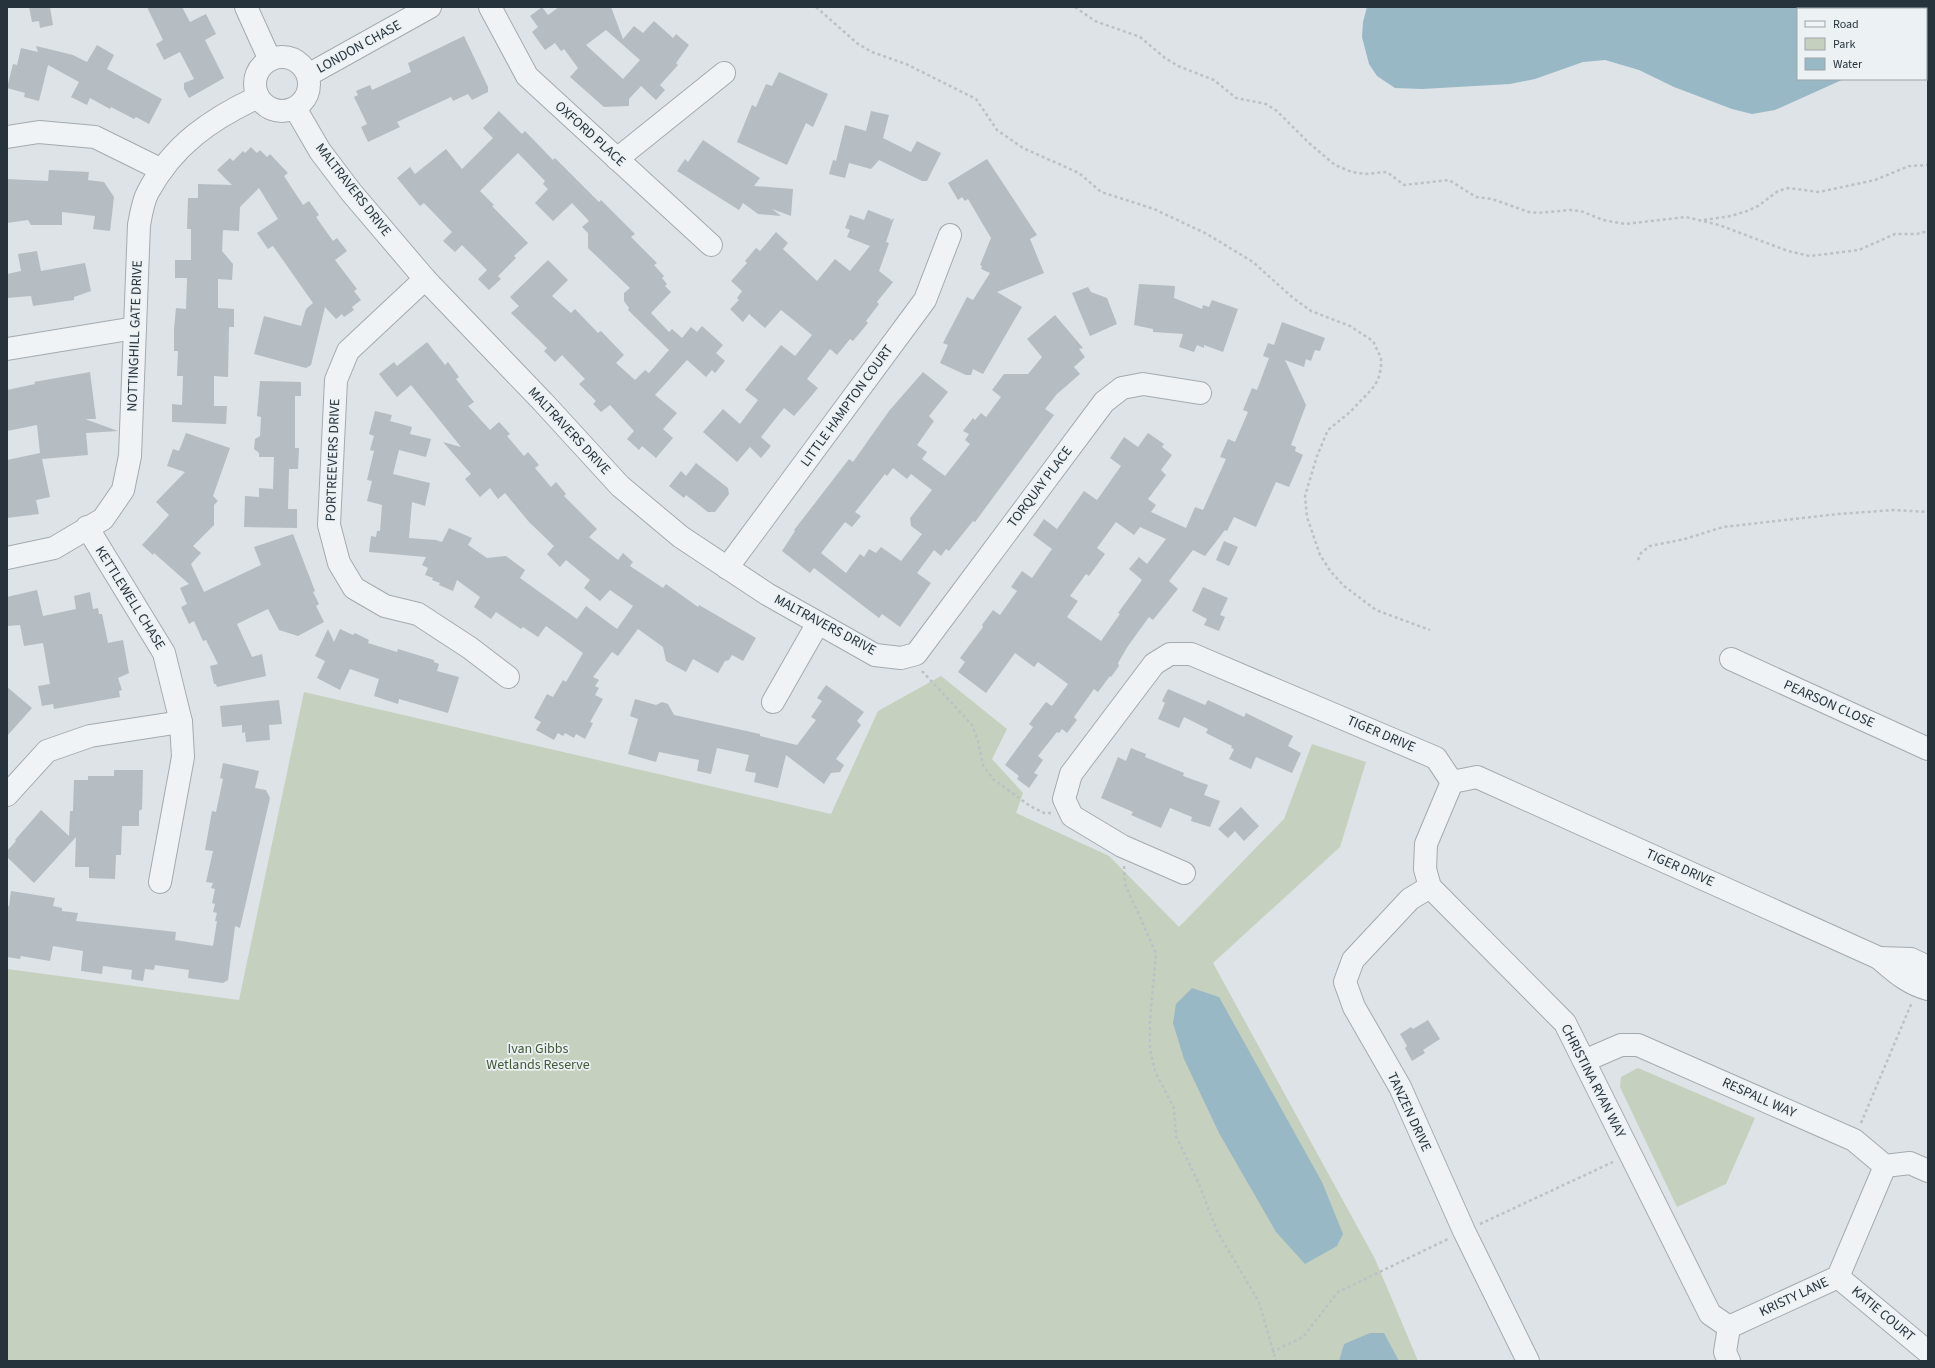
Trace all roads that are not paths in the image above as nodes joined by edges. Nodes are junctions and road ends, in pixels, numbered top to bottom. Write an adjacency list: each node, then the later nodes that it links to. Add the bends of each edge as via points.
1 (246, 7): 4 (street)
2 (430, 7): 6 (street, LONDON CHASE)
3 (490, 7): 10 (street, OXFORD PLACE, via 527,76)
4 (270, 60): 6 (street, via 281,56 292,58 302,65); 7 (street, via 262,66 256,76 255,87)
5 (724, 73): 10 (street)
6 (308, 75): 8 (street, via 310,88 305,100)
7 (258, 97): 8 (street, via 268,108 281,112); 11 (street, NOTTINGHILL GATE DRIVE, via 227,112 195,133 170,157)
8 (295, 108): 14 (street, MALTRAVERS DRIVE, via 320,151 351,192)
9 (7, 137): 11 (street, via 39,132 95,137)
10 (617, 159): 13 (street, OXFORD PLACE)
11 (162, 170): 15 (street, NOTTINGHILL GATE DRIVE, via 147,193 139,225)
12 (950, 235): 20 (street, LITTLE HAMPTON COURT, via 925,300)
13 (711, 244)
14 (425, 279): 20 (street, MALTRAVERS DRIVE, via 620,486 681,537); 24 (street, PORTREEVERS DRIVE, via 348,351 336,380 329,525 339,563 354,588 385,606 418,614)
15 (136, 328): 16 (street); 18 (street, NOTTINGHILL GATE DRIVE, via 130,456 123,490 103,519)
16 (7, 349)
17 (1200, 393): 22 (street, TORQUAY PLACE, via 1143,384 1122,388 1104,402)
18 (87, 527): 19 (street, NOTTINGHILL GATE DRIVE, via 54,548); 26 (street, KETTLEWELL CHASE, via 164,653)
19 (7, 558)
20 (727, 568): 21 (street, MALTRAVERS DRIVE)
21 (818, 623): 22 (street, MALTRAVERS DRIVE, via 875,655 901,658); 25 (street)
22 (916, 654)
23 (1731, 659): 27 (street, PEARSON CLOSE)
24 (508, 677)
25 (773, 702)
26 (181, 722): 29 (street, via 90,736 47,751); 31 (street, KETTLEWELL CHASE, via 183,757)
27 (1928, 749)
28 (1452, 782): 30 (street, TIGER DRIVE, via 1436,758 1191,654 1170,654 1154,664 1071,774 1064,799 1072,816 1122,846); 32 (street, via 1426,844 1426,869); 33 (street, TIGER DRIVE, via 1477,777)
29 (7, 795)
30 (1184, 873)
31 (160, 882)
32 (1430, 887): 36 (street, CHRISTINA RYAN WAY, via 1565,1023); 42 (street, TANZEN DRIVE, via 1410,899 1353,960 1345,982 1354,1007 1400,1087 1464,1231)
33 (1879, 958): 34 (street, TIGER DRIVE, via 1911,959); 35 (street, TIGER DRIVE, via 1901,977)
34 (1928, 967)
35 (1923, 988)
36 (1584, 1061): 37 (street, RESPALL WAY, via 1621,1045 1638,1045 1854,1140); 40 (street, CHRISTINA RYAN WAY, via 1710,1314)
37 (1885, 1166): 38 (street, via 1910,1163); 39 (street, KRISTY LANE)
38 (1928, 1171)
39 (1838, 1277): 40 (street, KRISTY LANE); 41 (street, KATIE COURT)
40 (1729, 1327): 43 (street, via 1725,1352)
41 (1928, 1352)
42 (1528, 1361)
43 (1729, 1361)

